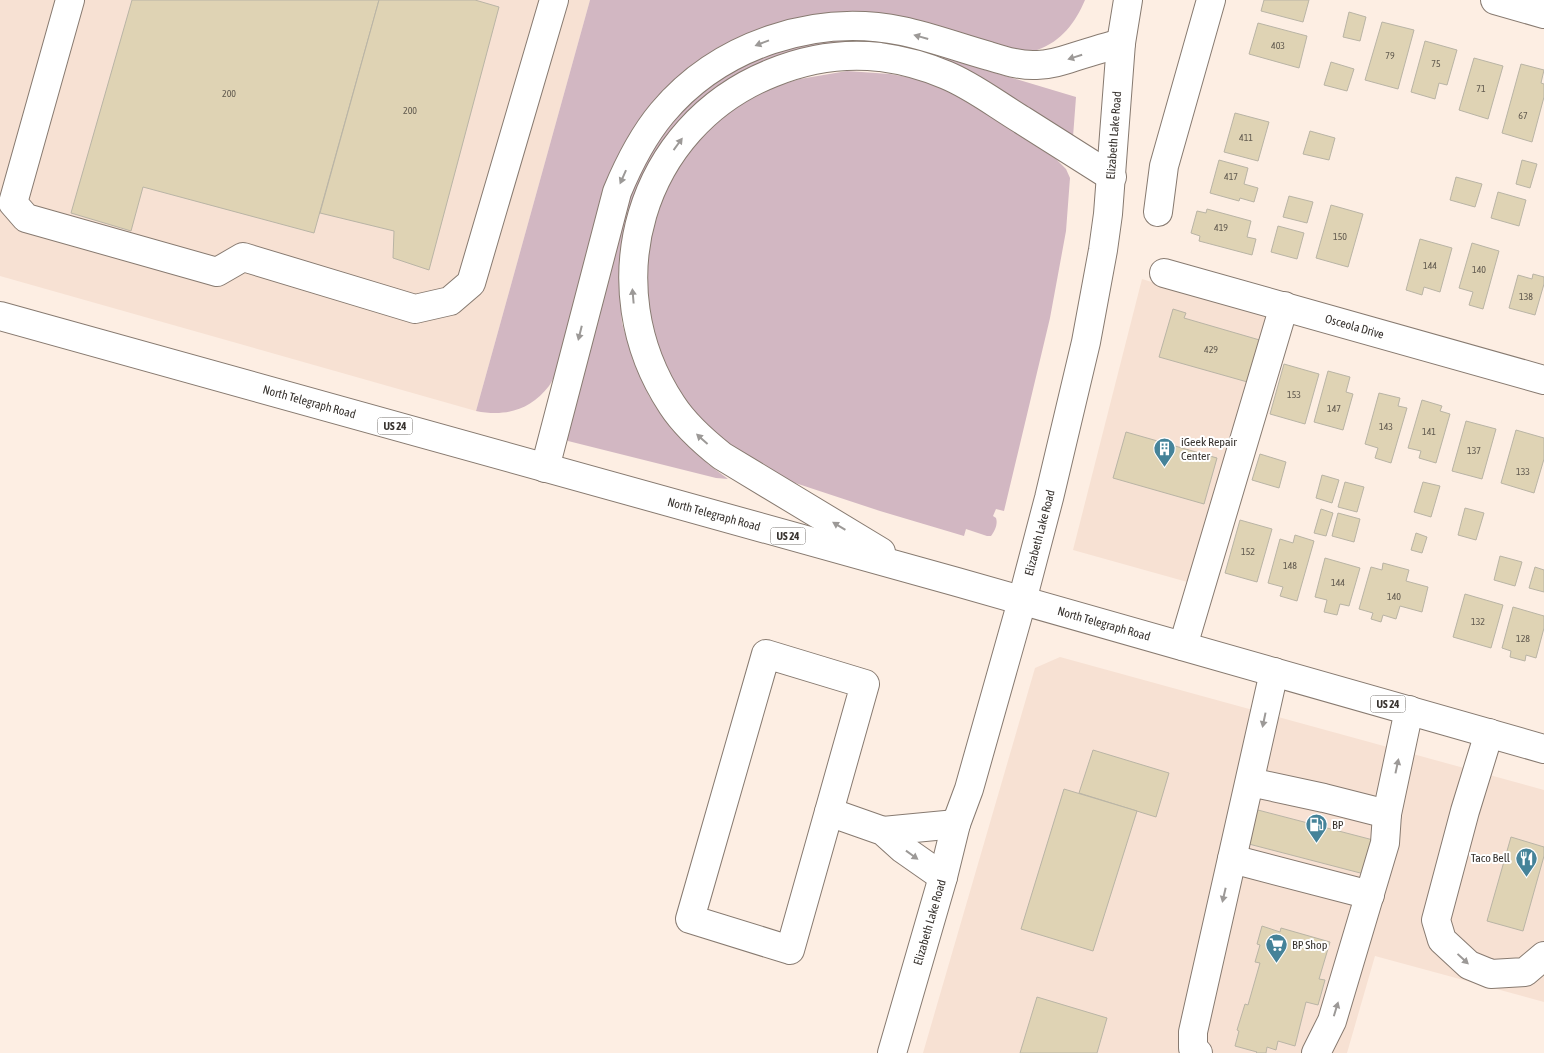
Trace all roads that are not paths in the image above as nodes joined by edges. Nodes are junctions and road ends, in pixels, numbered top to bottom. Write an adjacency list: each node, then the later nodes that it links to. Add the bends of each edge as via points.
1 (70, 0): 2 (main road, via 13,203 26,218 217,272 244,257 415,309 450,302 471,282)
2 (554, 0)
3 (1128, 0): 7 (main road, Elizabeth Lake Road)
4 (1211, 0): 9 (main road, via 1164,166)
5 (1495, 0): 6 (main road)
6 (1544, 14)
7 (1121, 43): 8 (main road, Elizabeth Lake Road); 14 (main road, one-way to 14, via 1038,66 999,59 902,31 830,27 784,35 762,43 701,77 646,134 617,192)
8 (1112, 177): 15 (main road, one-way to 8, via 722,456 700,438 672,406 644,352 633,291 636,236 660,172 684,136 730,94 785,67 833,57 856,56 902,61 946,75 972,88); 16 (main road, Elizabeth Lake Road, via 1086,342)
9 (1158, 212)
10 (1164, 273): 11 (main road, Osceola Drive)
11 (1284, 306): 13 (main road, Osceola Drive); 17 (main road)
12 (0, 316): 14 (main road, North Telegraph Road / US 24)
13 (1544, 380)
14 (545, 468): 15 (main road, North Telegraph Road / US 24)
15 (910, 569): 16 (main road, North Telegraph Road / US 24)
16 (1022, 601): 17 (main road, North Telegraph Road / US 24); 25 (main road, Elizabeth Lake Road, via 971,783)
17 (1183, 646): 18 (main road, North Telegraph Road / US 24)
18 (1274, 672): 19 (main road, North Telegraph Road / US 24); 22 (main road, one-way to 22)
19 (1409, 710): 20 (main road, North Telegraph Road / US 24); 24 (main road, one-way to 19)
20 (1489, 733): 21 (main road, North Telegraph Road / US 24); 30 (main road, one-way to 30, via 1436,920 1442,940 1469,965 1491,974 1525,972)
21 (1544, 749)
22 (1250, 782): 24 (main road); 27 (main road)
23 (829, 812): 23 (main road, via 790,950 690,919 766,654 865,684); 26 (main road)
24 (1387, 814): 29 (main road, via 1385,843)
25 (956, 824): 26 (main road); 28 (main road, Elizabeth Lake Road)
26 (883, 831): 28 (main road, one-way to 28)
27 (1232, 859): 29 (main road); 32 (main road, one-way to 32, via 1193,1032 1193,1048)
28 (943, 878): 31 (main road, Elizabeth Lake Road)
29 (1370, 895): 33 (main road, one-way to 29, via 1332,1021)
30 (1544, 956)
31 (892, 1053)
32 (1198, 1053)
33 (1316, 1053)

